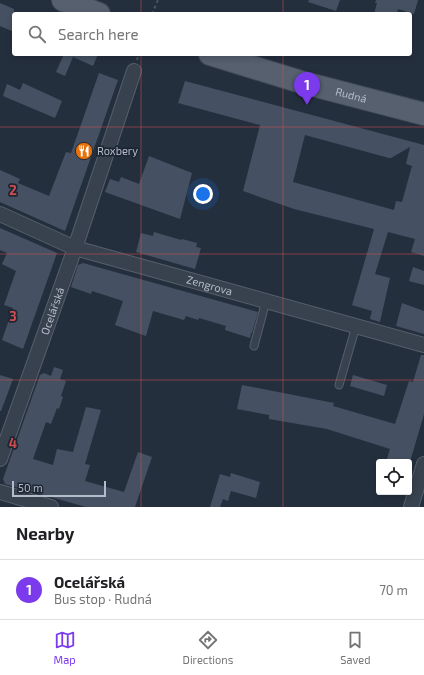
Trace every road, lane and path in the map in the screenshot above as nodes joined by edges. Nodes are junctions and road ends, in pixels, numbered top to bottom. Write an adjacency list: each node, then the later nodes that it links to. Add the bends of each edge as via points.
1 (63, 0): 3 (main road)
2 (158, 0): 4 (path)
3 (94, 12)
4 (153, 12)
5 (216, 56): 7 (main road, Rudná, via 301,82)
6 (134, 71): 9 (street, Ocelářská)
7 (424, 114)
8 (0, 214): 9 (street, Zengrova)
9 (75, 248): 10 (street, Zengrova); 15 (street, Ocelářská)
10 (266, 301): 11 (street, Zengrova); 13 (lane)
11 (356, 326): 12 (street, Zengrova); 14 (lane)
12 (424, 345)
13 (254, 346)
14 (339, 385)
15 (0, 460)
16 (424, 464): 19 (street)
17 (0, 492): 18 (street)
18 (50, 507)
19 (411, 507)

